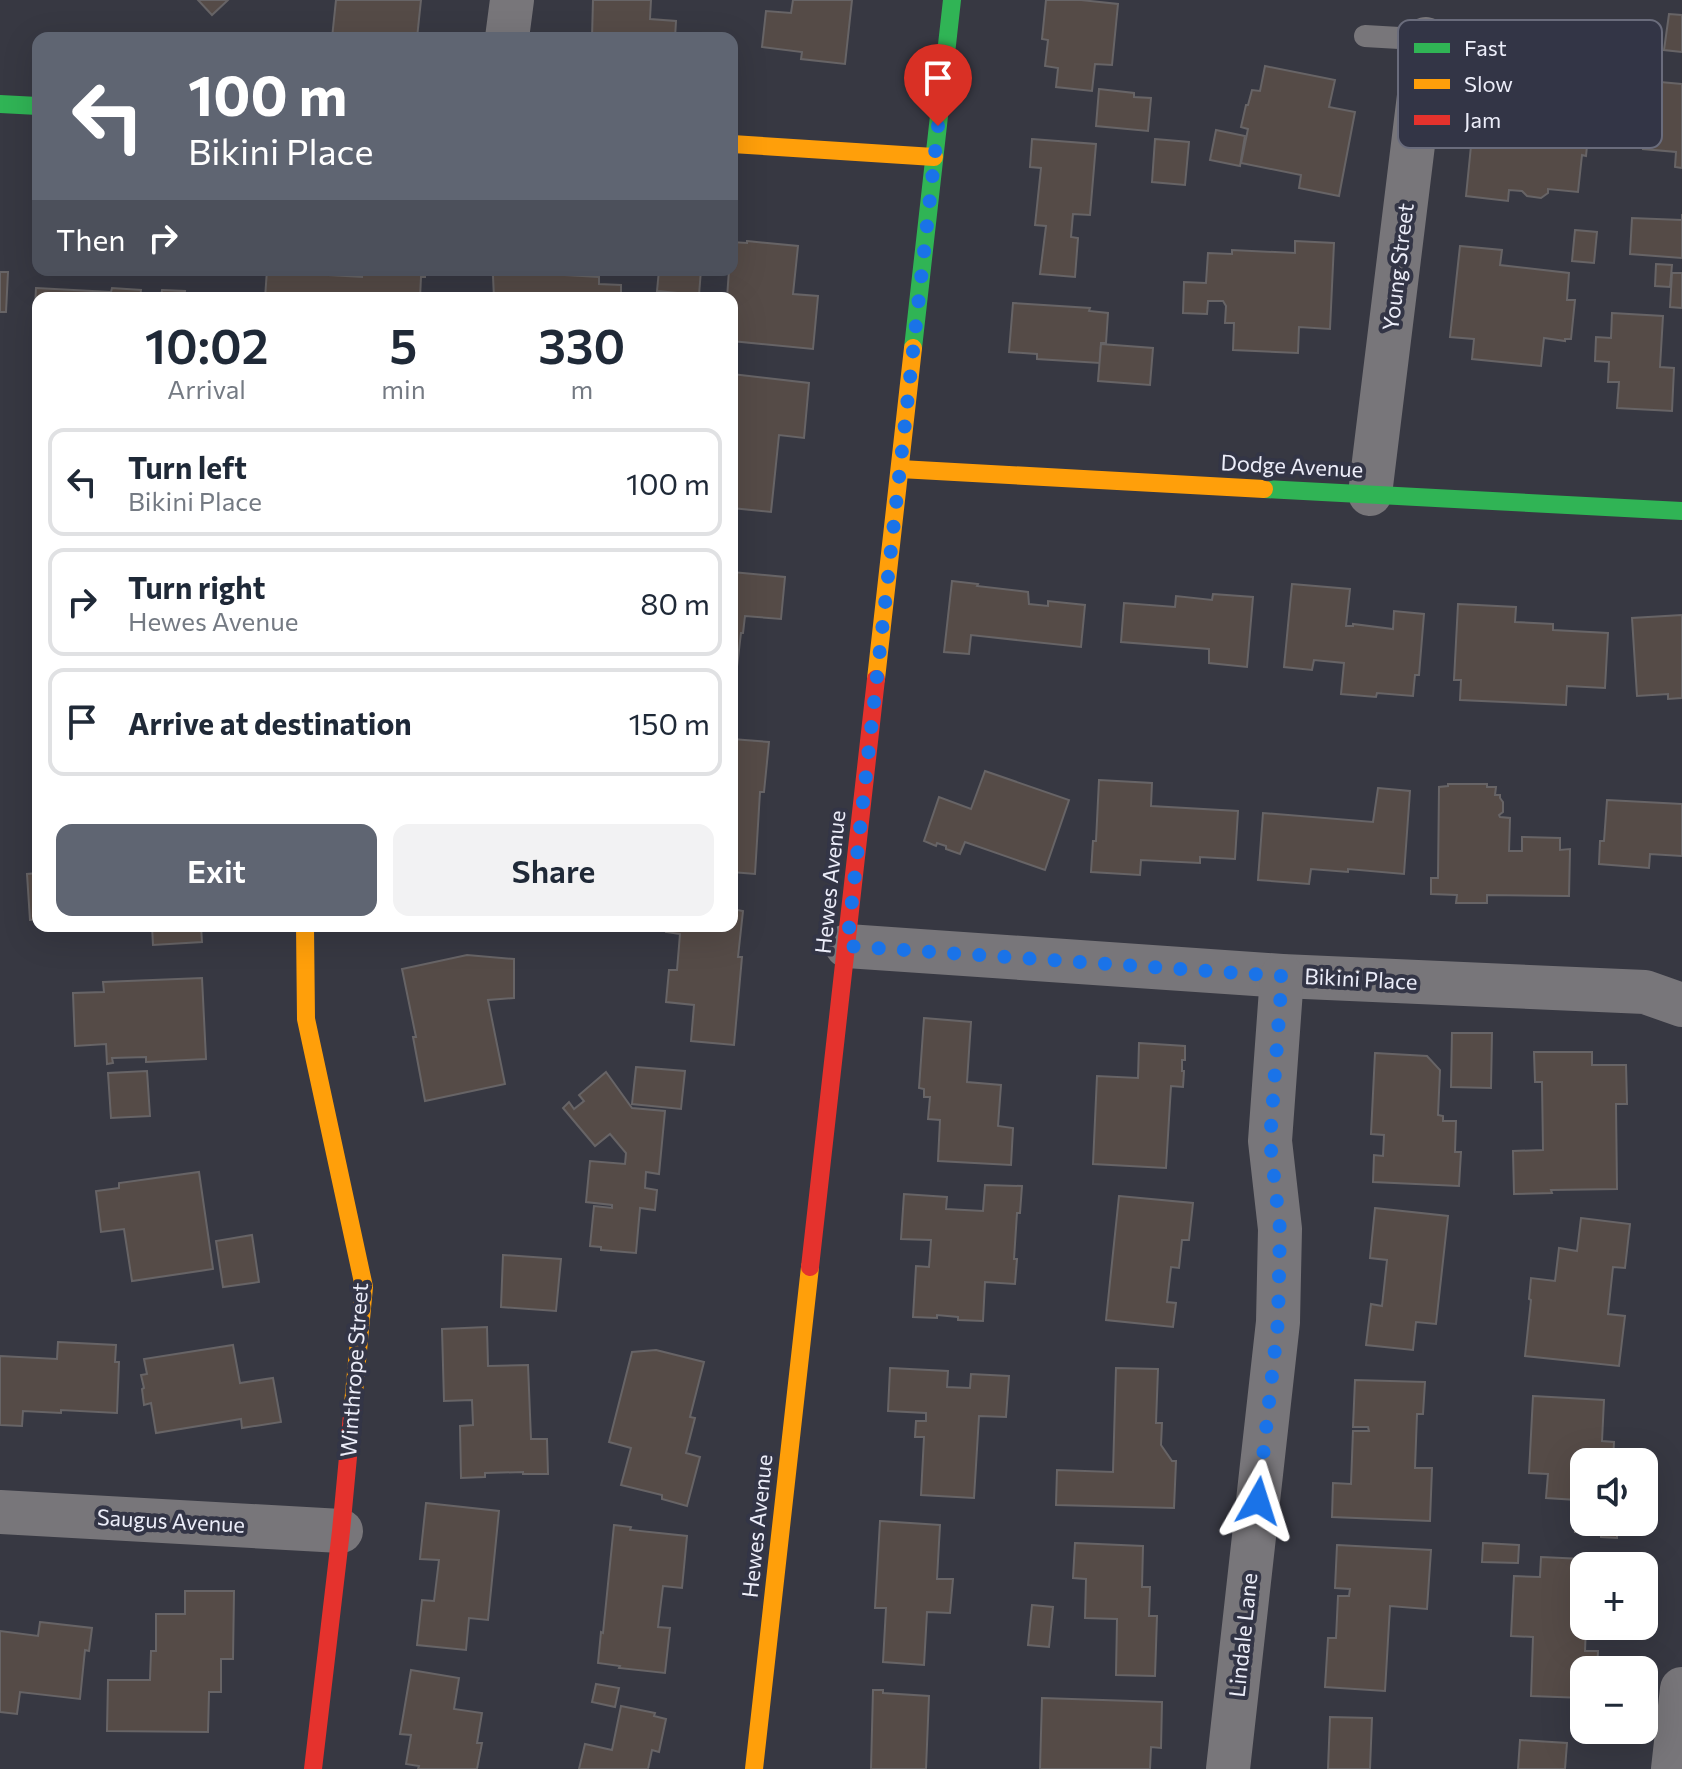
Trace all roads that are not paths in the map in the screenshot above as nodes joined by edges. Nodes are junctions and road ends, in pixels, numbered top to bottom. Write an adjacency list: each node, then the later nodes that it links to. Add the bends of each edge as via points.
1 (512, 0): 3 (street)
2 (952, 0): 10 (street, Hewes Avenue)
3 (508, 32)
4 (1365, 36): 5 (lane)
5 (1398, 38)
6 (0, 104): 7 (street)
7 (32, 106)
8 (738, 144): 10 (street)
9 (1413, 148): 12 (street, Young Street)
10 (934, 157): 11 (street, Hewes Avenue)
11 (900, 469): 12 (street, Dodge Avenue); 15 (street, Hewes Avenue)
12 (1370, 494): 13 (street, Dodge Avenue)
13 (1682, 511)
14 (305, 932): 19 (street, Winthrope Street, via 306,1019 364,1287)
15 (847, 946): 16 (street, Bikini Place); 22 (street, Hewes Avenue)
16 (1282, 976): 17 (street, Bikini Place, via 1645,992); 23 (street, Lindale Lane, via 1270,1141 1280,1229 1278,1322)
17 (1682, 1005)
18 (0, 1512): 19 (street, Saugus Avenue)
19 (341, 1531): 21 (street, Winthrope Street)
20 (1682, 1689): 24 (street)
21 (313, 1769)
22 (754, 1769)
23 (1228, 1769)
24 (1673, 1769)

